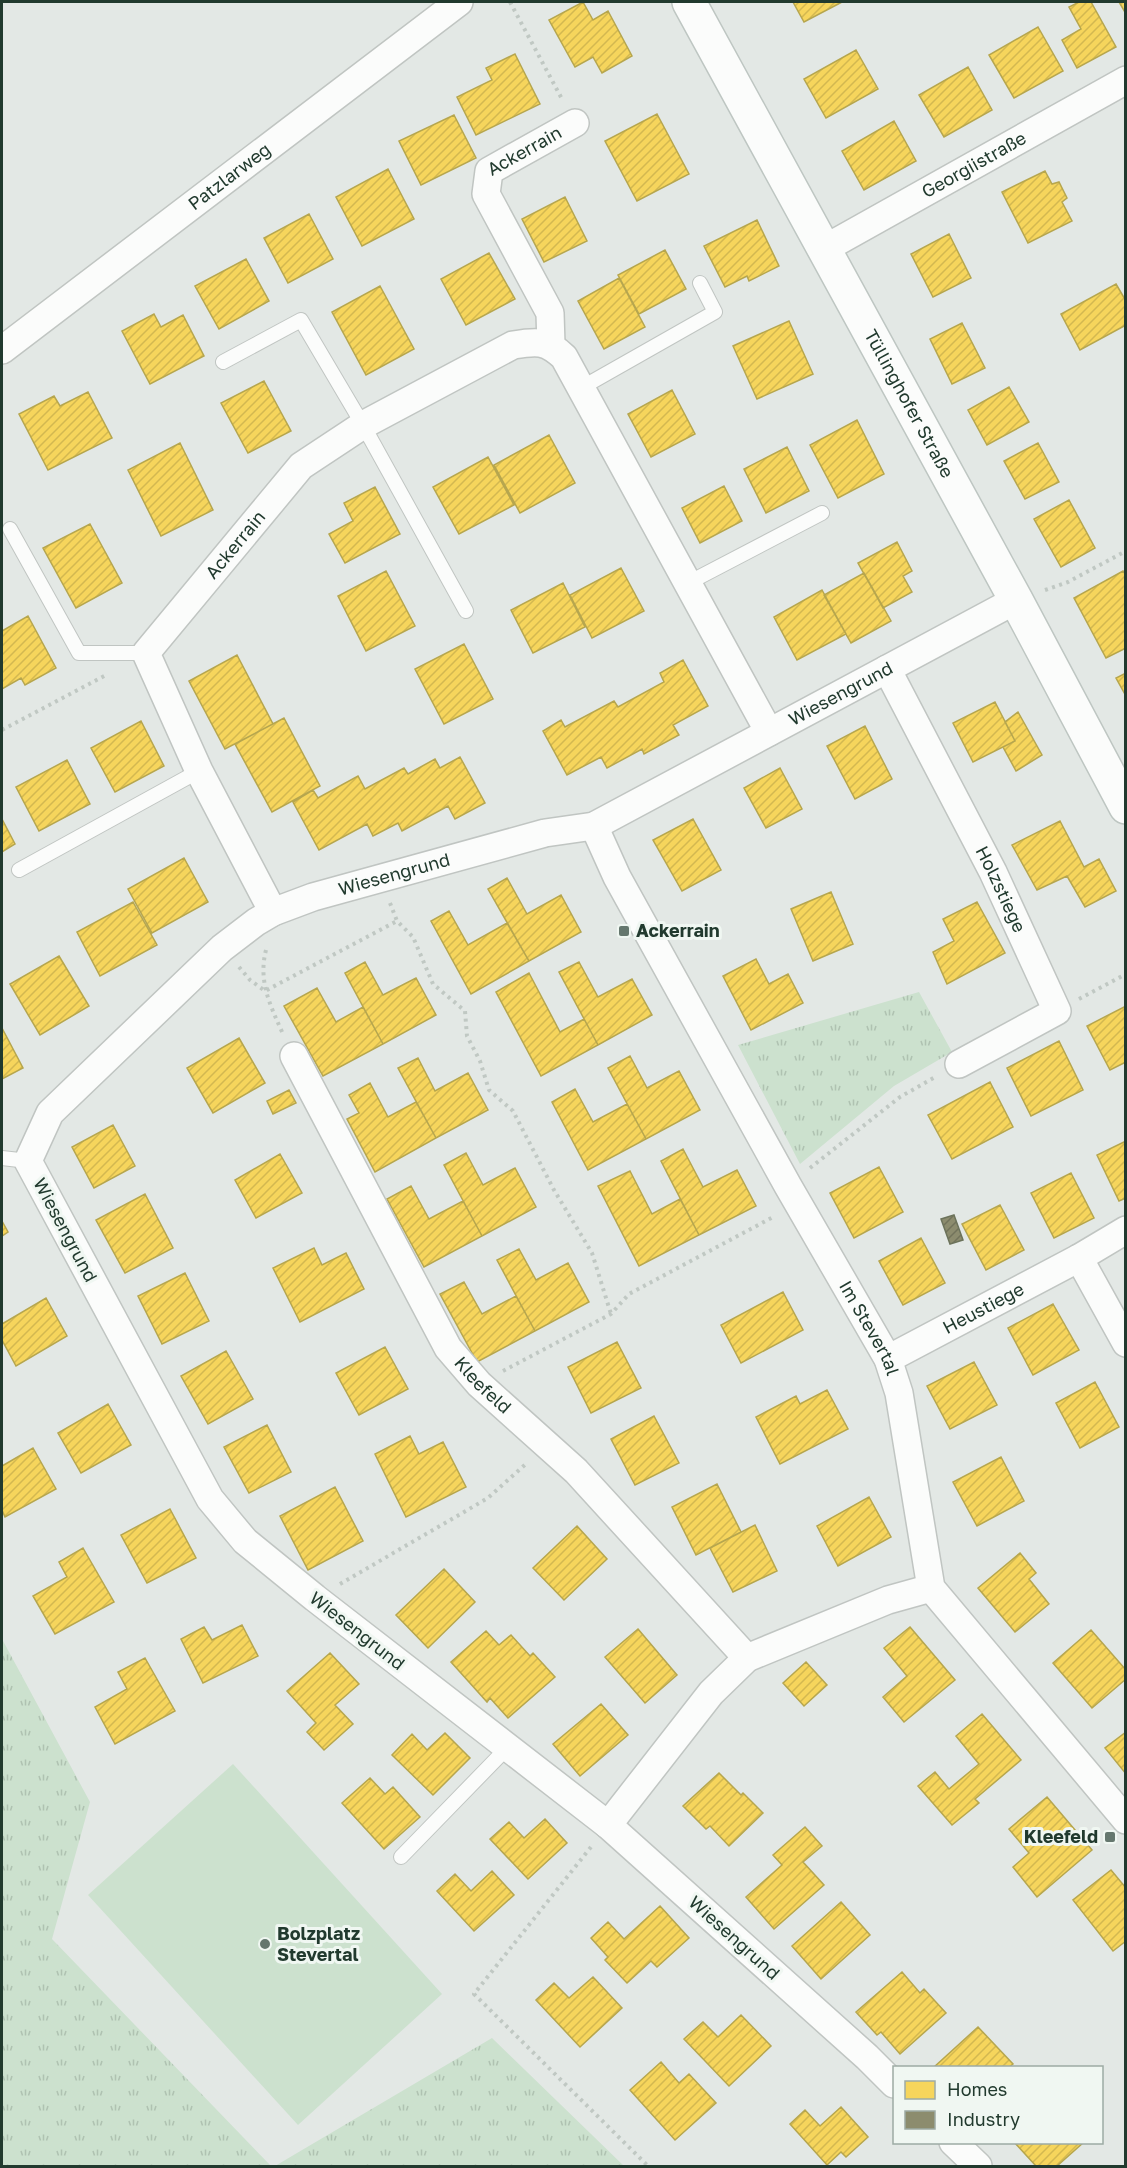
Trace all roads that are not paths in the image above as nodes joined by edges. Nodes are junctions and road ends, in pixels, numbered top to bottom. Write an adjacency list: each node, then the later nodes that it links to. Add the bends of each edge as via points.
1 (459, 2): 8 (street, Patzlarweg)
2 (689, 2): 5 (main road, Tüllinghofer Straße)
3 (1125, 80): 5 (street, Georgiistraße)
4 (575, 123): 7 (street, Ackerrain, via 489,171 486,194 550,313)
5 (824, 249): 15 (main road, Tüllinghofer Straße)
6 (700, 283): 10 (lane, via 715,312)
7 (551, 345): 10 (street, via 564,357); 11 (street, Ackerrain, via 533,341 513,345)
8 (2, 350)
9 (223, 362): 11 (lane, via 301,320)
10 (581, 388): 14 (street)
11 (363, 425): 16 (lane); 17 (street, Ackerrain, via 301,466)
12 (822, 513): 14 (lane)
13 (10, 529): 17 (lane, via 79,653)
14 (688, 583): 19 (street)
15 (1016, 600): 18 (street, Wiesengrund); 21 (main road, Tüllinghofer Straße)
16 (466, 611)
17 (146, 654): 20 (street)
18 (887, 669): 19 (street, Wiesengrund); 26 (street, Holzstiege, via 993,872 1058,1011)
19 (769, 732): 22 (street, Wiesengrund)
20 (199, 771): 23 (lane); 24 (street)
21 (1125, 807)
22 (594, 826): 24 (street, Wiesengrund, via 544,833 314,897); 32 (street, Im Stevertal, via 617,877)
23 (19, 870)
24 (265, 917): 28 (street, Wiesengrund, via 222,948 50,1113)
25 (294, 1056): 34 (street, Kleefeld, via 448,1348 479,1384 576,1471)
26 (959, 1064)
27 (2, 1158): 28 (lane)
28 (28, 1161): 35 (street, Wiesengrund, via 210,1499 245,1541)
29 (1125, 1230): 30 (street, Heustiege)
30 (1079, 1258): 31 (street); 32 (street, Heustiege)
31 (1125, 1343)
32 (888, 1359): 33 (street, Im Stevertal, via 899,1393)
33 (931, 1588): 34 (street, via 888,1600); 36 (street)
34 (747, 1658): 37 (street, via 711,1693)
35 (508, 1748): 37 (street, Wiesengrund); 38 (lane)
36 (1125, 1820)
37 (608, 1825): 39 (street, Wiesengrund)
38 (402, 1857)
39 (893, 2083)
40 (956, 2144): 41 (street)
41 (978, 2166)

